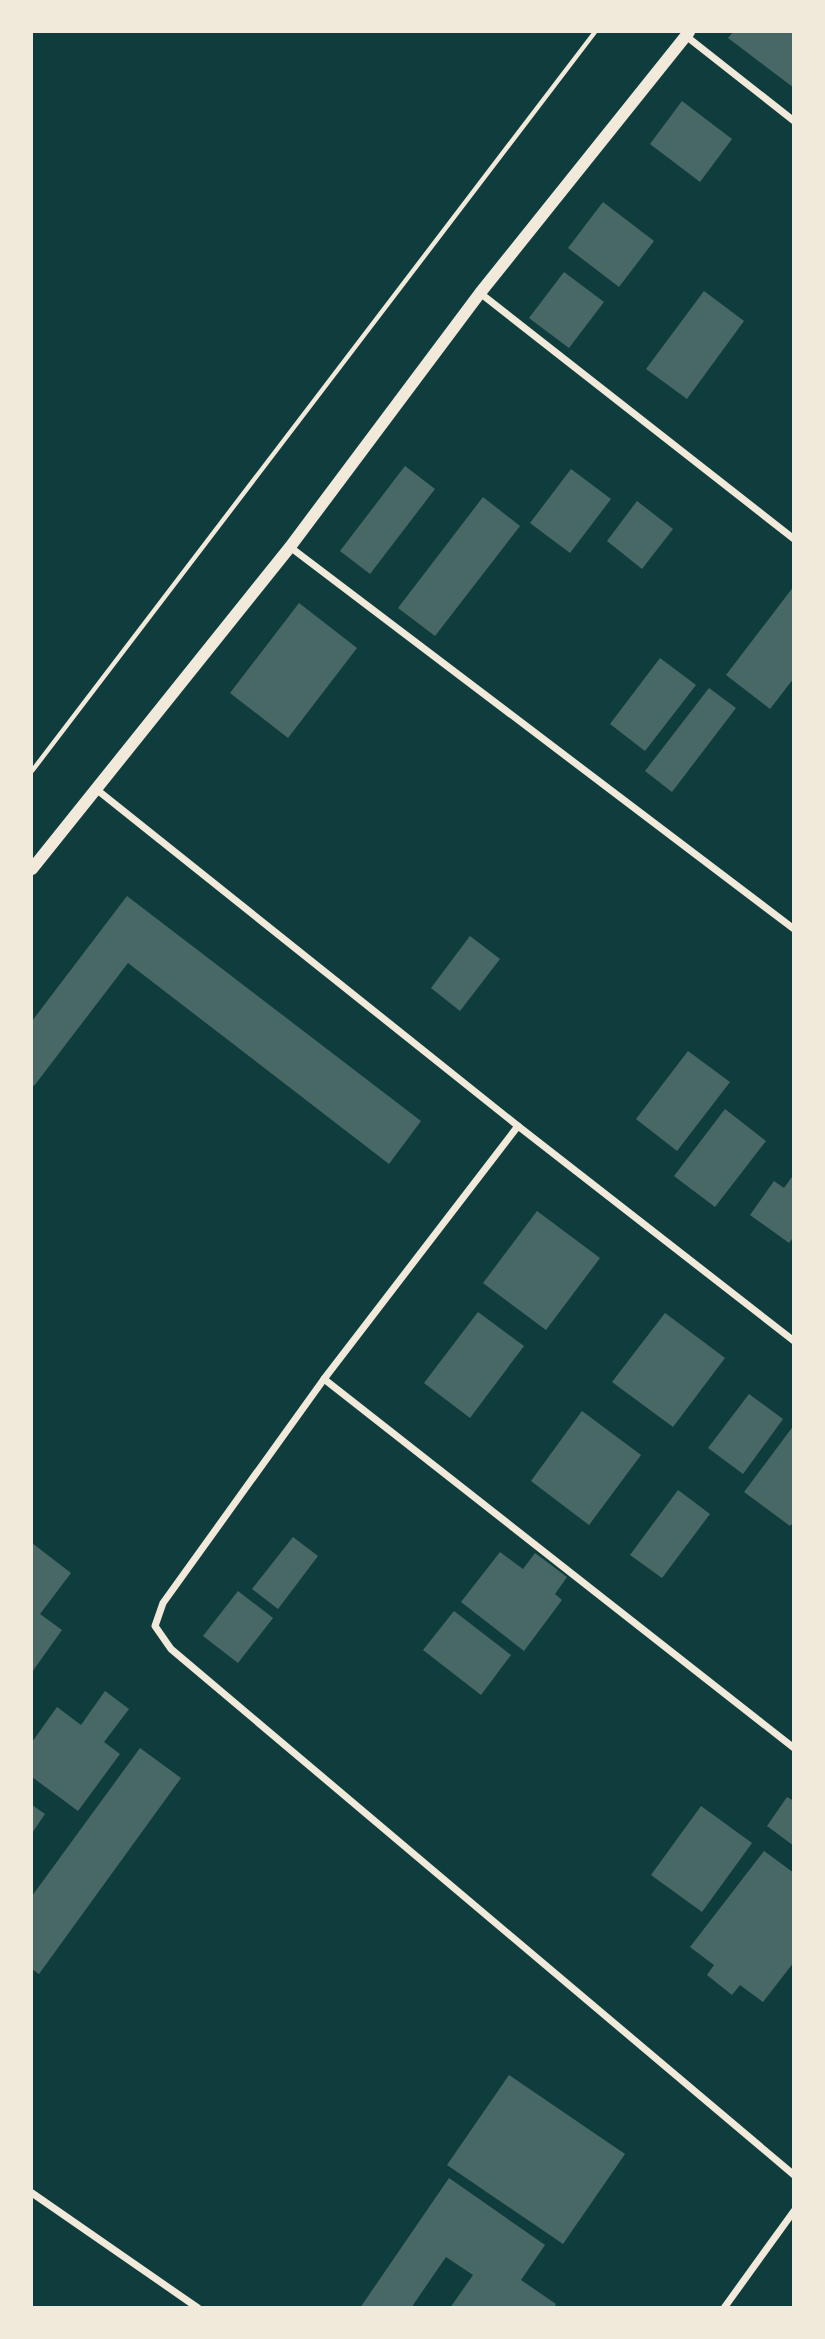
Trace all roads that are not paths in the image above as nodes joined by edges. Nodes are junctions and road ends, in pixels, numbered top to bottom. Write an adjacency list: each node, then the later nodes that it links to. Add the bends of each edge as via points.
1 (688, 34): 2 (street); 3 (street)
2 (793, 121)
3 (480, 293): 4 (street); 5 (street)
4 (793, 539)
5 (290, 547): 6 (street); 8 (street)
6 (96, 789): 7 (street); 9 (street)
7 (32, 869)
8 (793, 929)
9 (518, 1126): 10 (street); 11 (street)
10 (793, 1341)
11 (324, 1379): 12 (street); 13 (street, via 163,1604 155,1626 171,1649)
12 (793, 1748)
13 (793, 2175)
14 (32, 2193): 16 (street)
15 (793, 2211): 17 (street)
16 (198, 2308)
17 (724, 2308)

